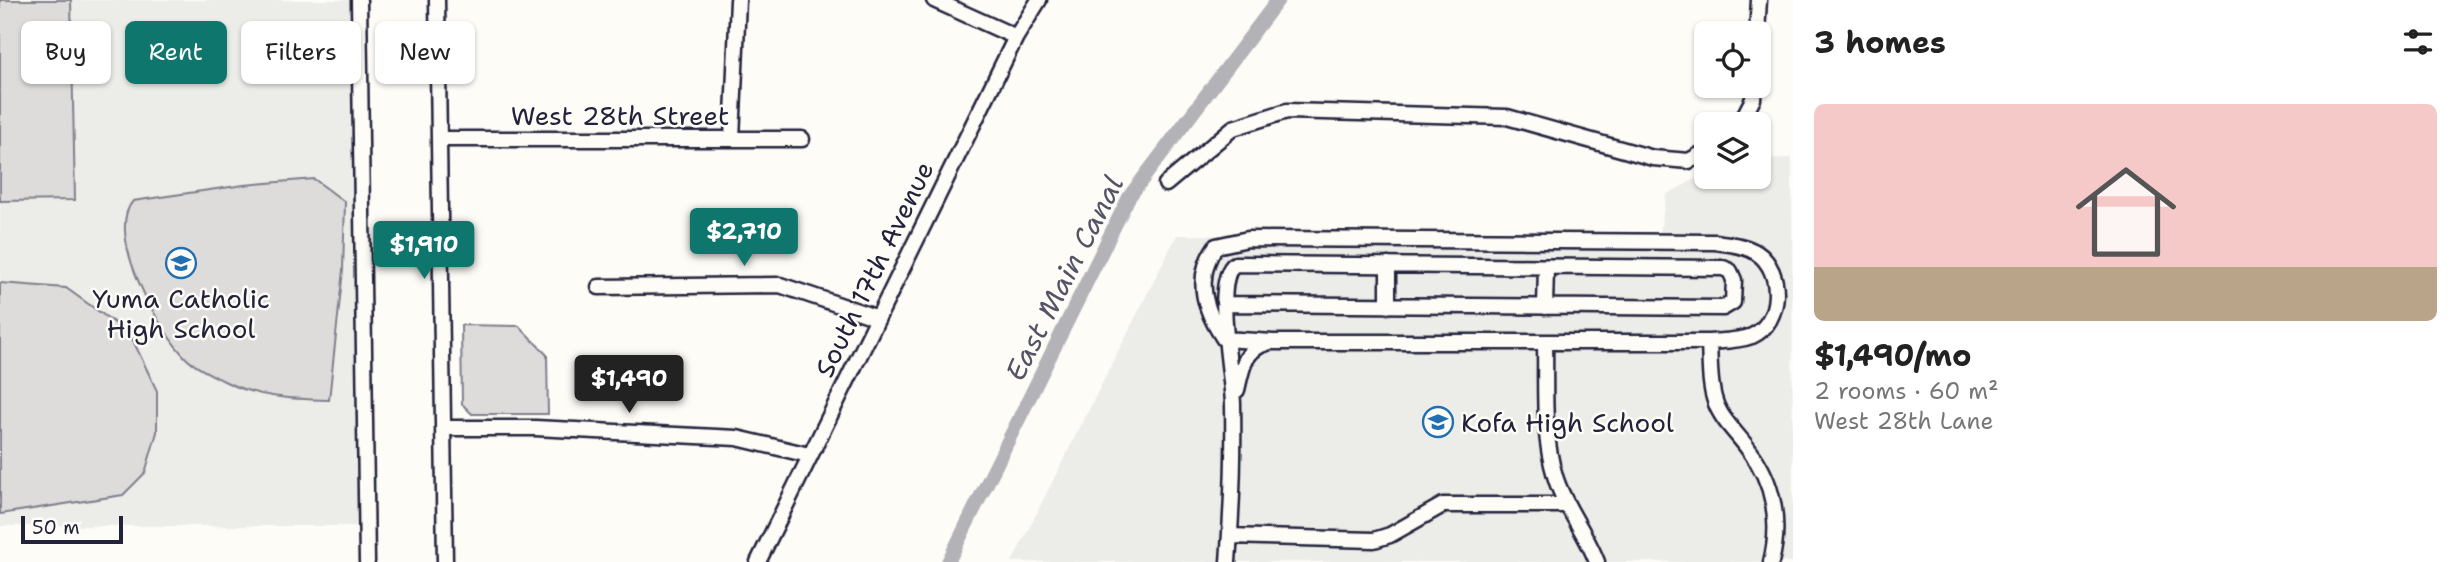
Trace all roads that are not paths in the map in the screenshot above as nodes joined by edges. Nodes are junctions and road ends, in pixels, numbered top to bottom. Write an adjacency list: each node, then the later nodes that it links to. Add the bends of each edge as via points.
1 (359, 0): 30 (street)
2 (437, 0): 9 (street)
3 (738, 0): 10 (street)
4 (934, 0): 8 (street)
5 (1039, 0): 8 (street, South 17th Avenue)
6 (1759, 0): 7 (street)
7 (1758, 21)
8 (1016, 37): 20 (street, South 17th Avenue)
9 (439, 139): 10 (street, West 28th Street); 26 (street)
10 (732, 139): 11 (street, West 28th Street)
11 (802, 139)
12 (1694, 157): 13 (street, via 1653,158 1507,117 1287,111 1233,128)
13 (1166, 184)
14 (1388, 265): 15 (street); 17 (street, via 1235,264 1227,274); 18 (street)
15 (1546, 267): 19 (street); 19 (street, via 1723,268 1734,279 1734,302 1723,308)
16 (599, 287): 20 (street, via 780,285)
17 (1225, 304): 18 (street); 21 (street)
18 (1388, 306): 19 (street)
19 (1545, 307)
20 (878, 318): 27 (street, South 17th Avenue)
21 (1224, 338): 22 (street); 24 (street, via 1207,312 1204,273 1216,246 1248,239 1715,242 1757,253 1768,264 1773,279 1774,312 1752,335); 25 (street)
22 (1273, 342): 23 (street); 25 (street, via 1259,345 1244,361)
23 (1545, 342): 24 (street); 28 (street, via 1548,428 1555,475)
24 (1709, 342): 35 (street, via 1714,400 1772,491 1777,540)
25 (1233, 404): 29 (street)
26 (443, 428): 27 (street, via 737,438); 31 (street)
27 (809, 455): 32 (street, South 17th Avenue)
28 (1567, 505): 29 (street, via 1443,505 1374,540); 34 (street, via 1587,534)
29 (1230, 537): 33 (street)
30 (367, 562)
31 (445, 562)
32 (758, 562)
33 (1228, 562)
34 (1597, 562)
35 (1771, 562)

